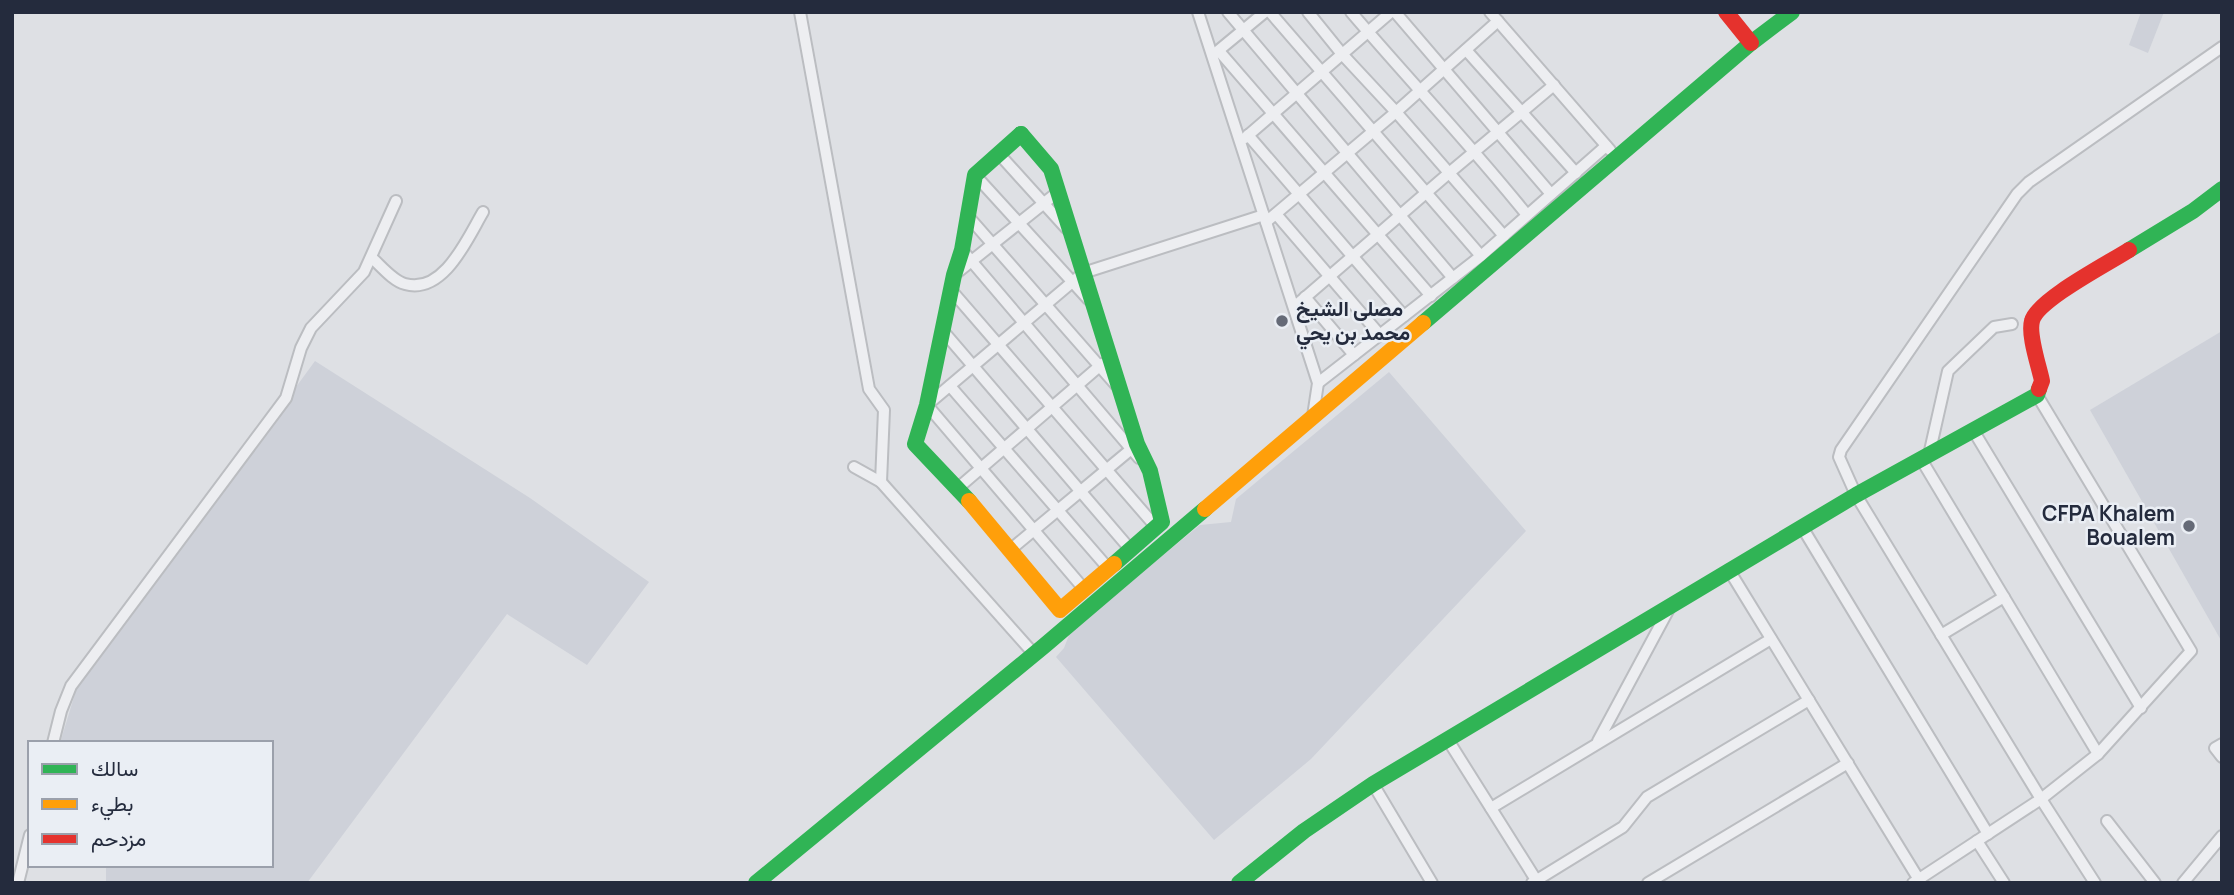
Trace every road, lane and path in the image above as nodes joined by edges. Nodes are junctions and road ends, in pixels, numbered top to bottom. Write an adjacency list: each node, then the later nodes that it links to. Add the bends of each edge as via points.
1 (800, 12): 91 (street, via 869,389 884,410)
2 (1198, 12): 16 (street)
3 (1228, 12): 11 (street)
4 (1267, 12): 11 (street); 18 (street)
5 (1308, 12): 17 (street)
6 (1351, 12): 12 (street)
7 (1393, 12): 12 (street); 19 (street)
8 (1726, 12): 13 (main road)
9 (1792, 12): 13 (main road)
10 (1494, 17): 15 (street); 20 (street)
11 (1243, 29): 16 (street); 22 (street)
12 (1367, 32): 17 (street); 21 (street)
13 (1751, 43): 30 (main road)
14 (2222, 47): 94 (street, via 2017,194 1840,450 1840,463)
15 (1466, 50): 19 (street); 24 (street)
16 (1215, 53): 25 (street); 28 (street)
17 (1342, 54): 18 (street); 23 (street)
18 (1321, 71): 22 (street); 26 (street)
19 (1443, 71): 21 (street); 27 (street)
20 (1554, 85): 24 (street); 30 (street)
21 (1419, 92): 23 (street); 29 (street)
22 (1296, 93): 25 (street); 31 (street)
23 (1396, 112): 26 (street); 34 (street)
24 (1521, 112): 27 (street); 35 (street)
25 (1273, 113): 28 (street); 33 (street)
26 (1373, 132): 31 (street); 39 (street)
27 (1497, 132): 29 (street); 40 (street)
28 (1244, 139): 41 (street); 49 (street)
29 (1475, 151): 34 (street); 48 (street)
30 (1611, 152): 35 (street); 82 (main road)
31 (1348, 153): 33 (street); 47 (street)
32 (999, 154): 36 (main road); 38 (main road, via 1021,134 1051,169); 43 (street)
33 (1325, 173): 41 (street); 52 (street)
34 (1449, 173): 39 (street); 53 (street)
35 (1576, 173): 40 (street)
36 (975, 175): 46 (main road); 50 (street)
37 (2222, 189): 79 (main road, via 2036,311 2031,328 2042,382)
38 (1058, 192): 43 (street); 51 (main road)
39 (1426, 192): 47 (street); 57 (street)
40 (1551, 194): 48 (street)
41 (1299, 195): 45 (street); 56 (street)
42 (396, 201): 58 (street)
43 (1044, 203): 50 (street); 51 (street)
44 (483, 212): 58 (street, via 456,259 428,283 405,284)
45 (1276, 214): 49 (street); 59 (street)
46 (967, 215): 54 (street); 55 (main road)
47 (1400, 215): 52 (street); 61 (street)
48 (1527, 215): 53 (street)
49 (1265, 218): 60 (street); 66 (street)
50 (1019, 223): 54 (street); 60 (street)
51 (1070, 232): 60 (main road)
52 (1378, 234): 56 (street); 63 (street)
53 (1504, 236): 57 (street)
54 (992, 245): 55 (street); 65 (street)
55 (967, 256): 62 (main road); 68 (street)
56 (1352, 256): 59 (street); 67 (street)
57 (1481, 256): 61 (street)
58 (372, 258): 112 (street, via 311,328 277,411 71,686)
59 (1329, 276): 64 (street); 71 (street)
60 (1078, 277): 65 (street); 74 (main road, via 1093,304)
61 (1454, 278): 63 (street)
62 (953, 283): 70 (main road); 72 (street)
63 (1431, 296): 67 (street)
64 (1305, 297): 66 (street); 73 (street)
65 (1045, 305): 68 (street); 74 (street)
66 (1294, 307): 76 (street)
67 (1404, 317): 71 (street)
68 (1024, 323): 72 (street); 78 (street)
69 (2012, 324): 87 (street, via 1994,327 1948,371)
70 (943, 331): 75 (street); 80 (main road)
71 (1380, 335): 73 (street)
72 (998, 345): 75 (street); 81 (street)
73 (1354, 355): 76 (street)
74 (1105, 362): 78 (street); 85 (main road, via 1120,390)
75 (974, 366): 77 (street); 83 (street)
76 (1318, 383): 82 (street)
77 (950, 386): 80 (street); 86 (street)
78 (1077, 386): 81 (street); 85 (street)
79 (2037, 395): 84 (main road); 110 (street, via 2191,651)
80 (926, 405): 89 (street); 92 (main road, via 915,444)
81 (1052, 407): 83 (street); 90 (street)
82 (1313, 416): 108 (main road)
83 (1027, 428): 86 (street); 93 (street)
84 (1973, 430): 87 (main road); 110 (street)
85 (1134, 446): 90 (street); 96 (main road, via 1150,471 1162,522)
86 (1004, 449): 89 (street); 95 (street)
87 (1925, 457): 94 (main road); 104 (street)
88 (854, 467): 91 (street)
89 (982, 468): 92 (street); 98 (street)
90 (1106, 470): 93 (street); 96 (street)
91 (881, 482): 108 (street)
92 (958, 488): 99 (main road)
93 (1081, 491): 95 (street); 100 (street)
94 (1856, 495): 97 (main road); 106 (street)
95 (1058, 510): 98 (street); 101 (street)
96 (1156, 527): 100 (main road)
97 (1801, 527): 102 (main road); 122 (street)
98 (1034, 530): 99 (street); 103 (street)
99 (1010, 550): 103 (main road, via 1060,610)
100 (1130, 550): 101 (main road)
101 (1108, 568): 103 (main road)
102 (1729, 570): 105 (main road); 107 (street)
103 (1084, 589)
104 (2004, 597): 106 (street); 115 (street)
105 (1672, 605): 111 (main road); 113 (street)
106 (1941, 635): 119 (street)
107 (1771, 639): 109 (street); 113 (street)
108 (1034, 654): 129 (main road)
109 (1809, 700): 117 (street); 126 (street, via 1647,797 1623,827)
110 (2141, 708): 115 (street)
111 (1448, 740): 118 (main road); 120 (street)
112 (54, 741)
113 (1597, 744): 120 (street)
114 (2222, 744): 116 (street, via 2215,748)
115 (2098, 754): 119 (street)
116 (2222, 757)
117 (1847, 763): 127 (street); 132 (street)
118 (1373, 784): 130 (main road); 131 (street)
119 (2041, 799): 122 (street); 134 (street)
120 (1491, 808): 126 (street)
121 (2107, 821): 135 (street)
122 (1988, 834): 124 (street)
123 (2222, 836): 136 (street)
124 (1977, 841): 127 (street); 133 (street)
125 (28, 843): 128 (street)
126 (1536, 882)
127 (1918, 882)
128 (18, 883)
129 (757, 883)
130 (1240, 883)
131 (1432, 883)
132 (1648, 883)
133 (2004, 883)
134 (2095, 883)
135 (2155, 883)
136 (2183, 883)

